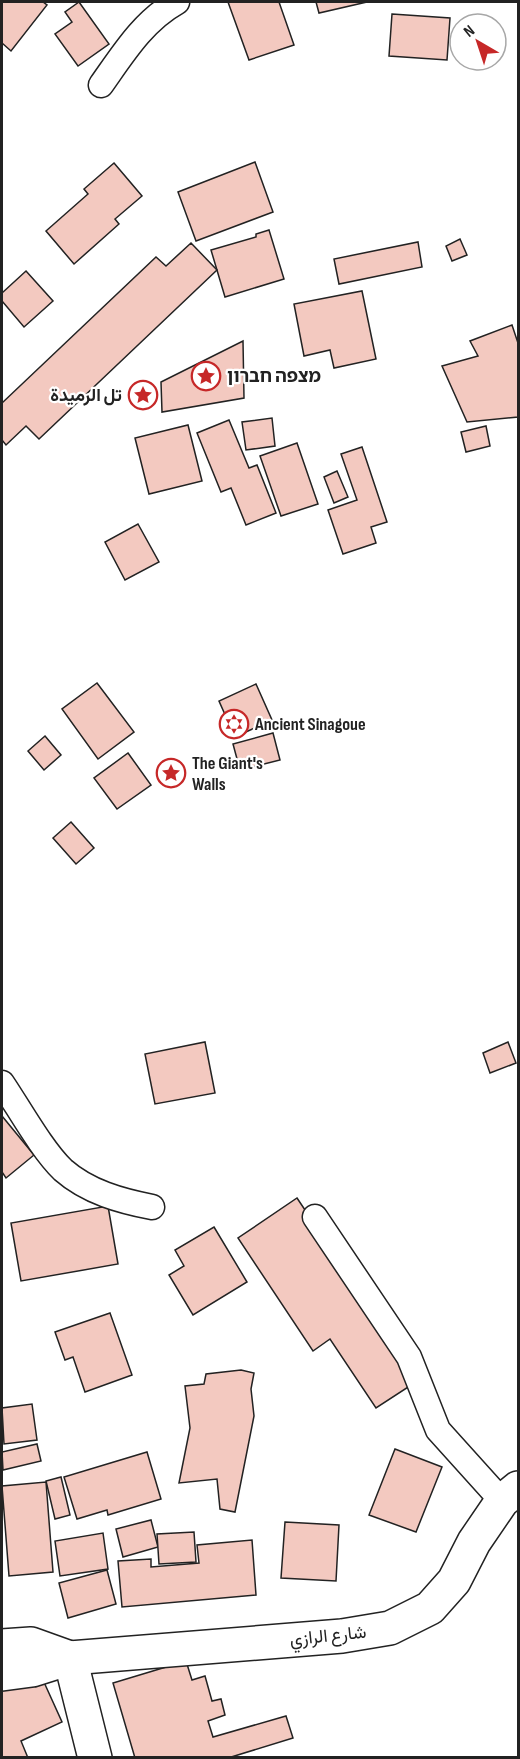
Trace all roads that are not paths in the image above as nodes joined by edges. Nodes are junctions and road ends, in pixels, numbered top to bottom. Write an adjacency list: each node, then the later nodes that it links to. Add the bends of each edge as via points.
1 (177, 2): 2 (street, via 138,33)
2 (101, 85)
3 (2, 1083): 4 (street, via 62,1169 118,1201)
4 (152, 1207)
5 (315, 1217): 6 (street, via 410,1357 438,1430)
6 (510, 1495): 8 (main road, شارع الرازي, via 474,1542 454,1581 430,1608 390,1628 342,1636)
7 (2, 1646): 8 (main road, شارع الرازي, via 31,1644)
8 (70, 1658): 9 (main road, شارع الرازي); 10 (main road)
9 (2, 1674)
10 (95, 1758)

